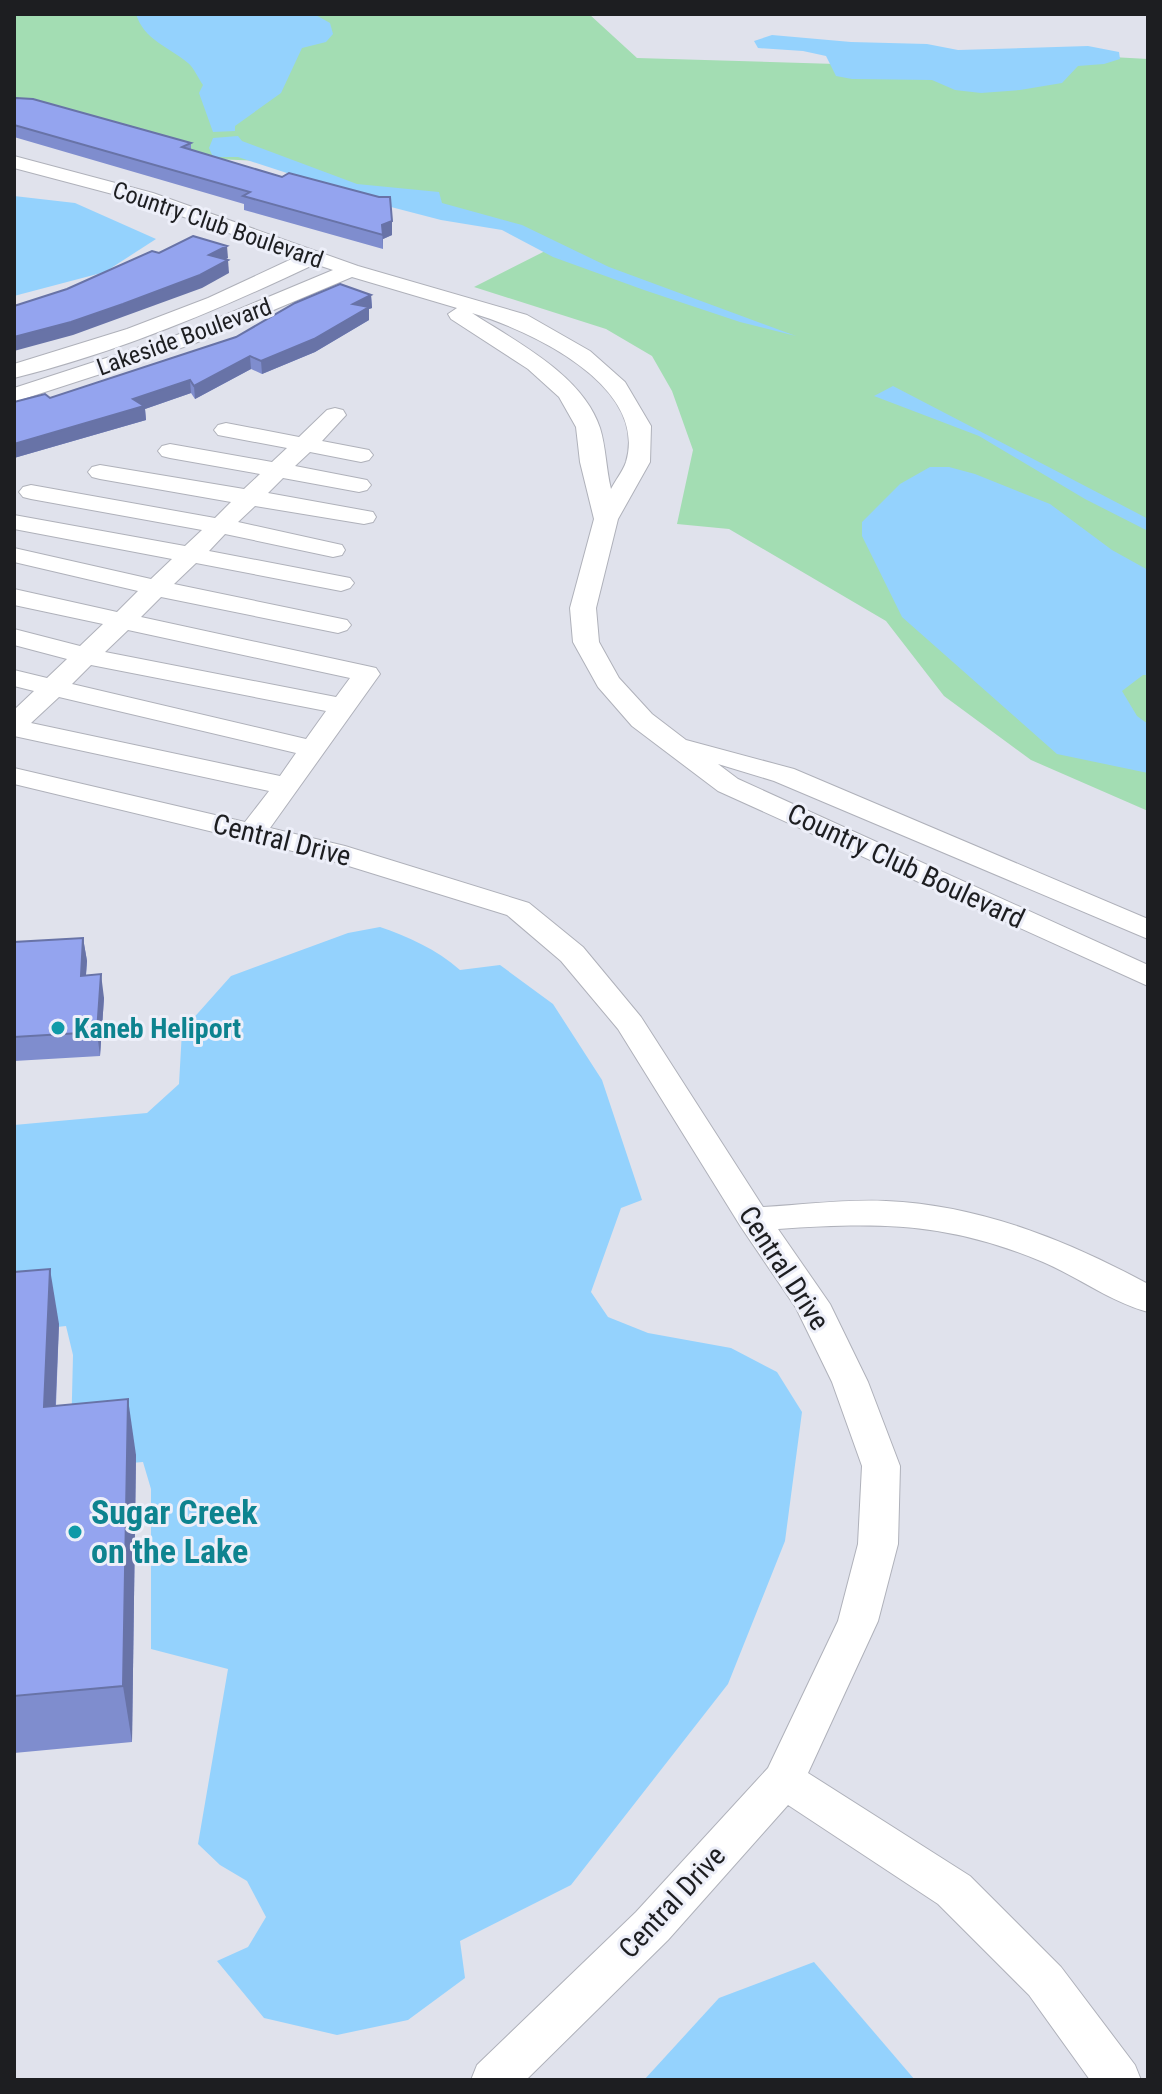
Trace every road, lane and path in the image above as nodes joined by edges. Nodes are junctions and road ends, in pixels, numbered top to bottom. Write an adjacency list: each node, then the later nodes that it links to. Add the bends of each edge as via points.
1 (14, 162): 2 (street, Country Club Boulevard, via 146,197)
2 (313, 257): 3 (street, Country Club Boulevard); 5 (street, Lakeside Boulevard)
3 (351, 270): 4 (street, Country Club Boulevard); 5 (street, Lakeside Boulevard, via 147,355)
4 (422, 293): 17 (street, Country Club Boulevard, via 536,364 568,393 588,427); 17 (street, Country Club Boulevard, via 519,320 582,356 617,387 639,426 638,462)
5 (15, 387)
6 (335, 415): 8 (street)
7 (226, 430): 8 (street)
8 (305, 444): 10 (street); 11 (street)
9 (170, 451): 11 (street)
10 (361, 455)
11 (278, 470): 13 (street); 15 (street)
12 (100, 472): 15 (street)
13 (359, 485)
14 (31, 492): 19 (street)
15 (250, 497): 16 (street); 19 (street)
16 (364, 517)
17 (606, 519): 34 (street, Country Club Boulevard, via 583,608 586,642 607,681 642,720)
18 (14, 522): 21 (street)
19 (220, 526): 20 (street); 21 (street)
20 (333, 550)
21 (192, 553): 23 (street); 24 (street)
22 (14, 555): 24 (street)
23 (341, 583)
24 (156, 588): 26 (street); 27 (street)
25 (14, 597): 26 (street)
26 (123, 620): 29 (street); 32 (street, via 367,674)
27 (338, 625)
28 (14, 637): 29 (street)
29 (86, 656): 31 (street); 32 (street)
30 (14, 678): 31 (street)
31 (54, 687): 33 (street); 35 (street)
32 (343, 706): 35 (street)
33 (14, 726): 37 (street)
34 (672, 741): 39 (street, Country Club Boulevard, via 784,775); 40 (street, Country Club Boulevard, via 728,785)
35 (313, 749): 37 (street)
36 (14, 776): 38 (street, Central Drive)
37 (287, 786): 38 (street)
38 (252, 832): 41 (street, Central Drive, via 518,909 572,954 630,1024)
39 (1148, 930)
40 (1148, 977)
41 (753, 1219): 42 (street, via 899,1213 978,1225 1082,1263); 43 (street, Central Drive, via 812,1304 850,1382 881,1466 878,1544 858,1621)
42 (1148, 1300)
43 (784, 1780): 44 (street, Central Drive, via 652,1926); 45 (street, via 954,1890 1045,1981)
44 (494, 2080)
45 (1118, 2080)

